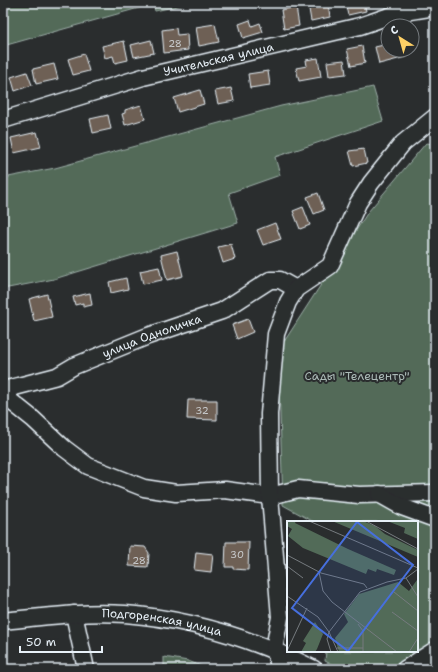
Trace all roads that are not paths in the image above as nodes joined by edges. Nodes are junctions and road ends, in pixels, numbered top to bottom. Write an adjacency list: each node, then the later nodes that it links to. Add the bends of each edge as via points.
1 (435, 7): 3 (street, Учительская улица, via 398,13 352,28 143,77)
2 (435, 117): 4 (street, via 403,143 371,183 358,204 330,266)
3 (3, 120)
4 (296, 289): 5 (street, улица Одноличка, via 280,280 270,280 222,310 148,336 74,366 57,376); 9 (street, via 288,302 276,334 269,414)
5 (3, 390)
6 (3, 395): 9 (street, via 82,462 111,476 144,488 176,493 225,490)
7 (435, 493): 8 (street)
8 (379, 494): 9 (street, via 359,495 298,489); 10 (street, via 402,507)
9 (270, 496): 13 (street, via 280,617)
10 (435, 519)
11 (74, 614): 12 (street, Подгоренская улица); 13 (street, Подгоренская улица, via 123,614 164,618); 15 (street)
12 (3, 621)
13 (274, 649): 16 (street); 17 (street, Подгоренская улица)
14 (435, 650): 18 (street)
15 (86, 669)
16 (280, 669)
17 (314, 669)
18 (406, 669)

